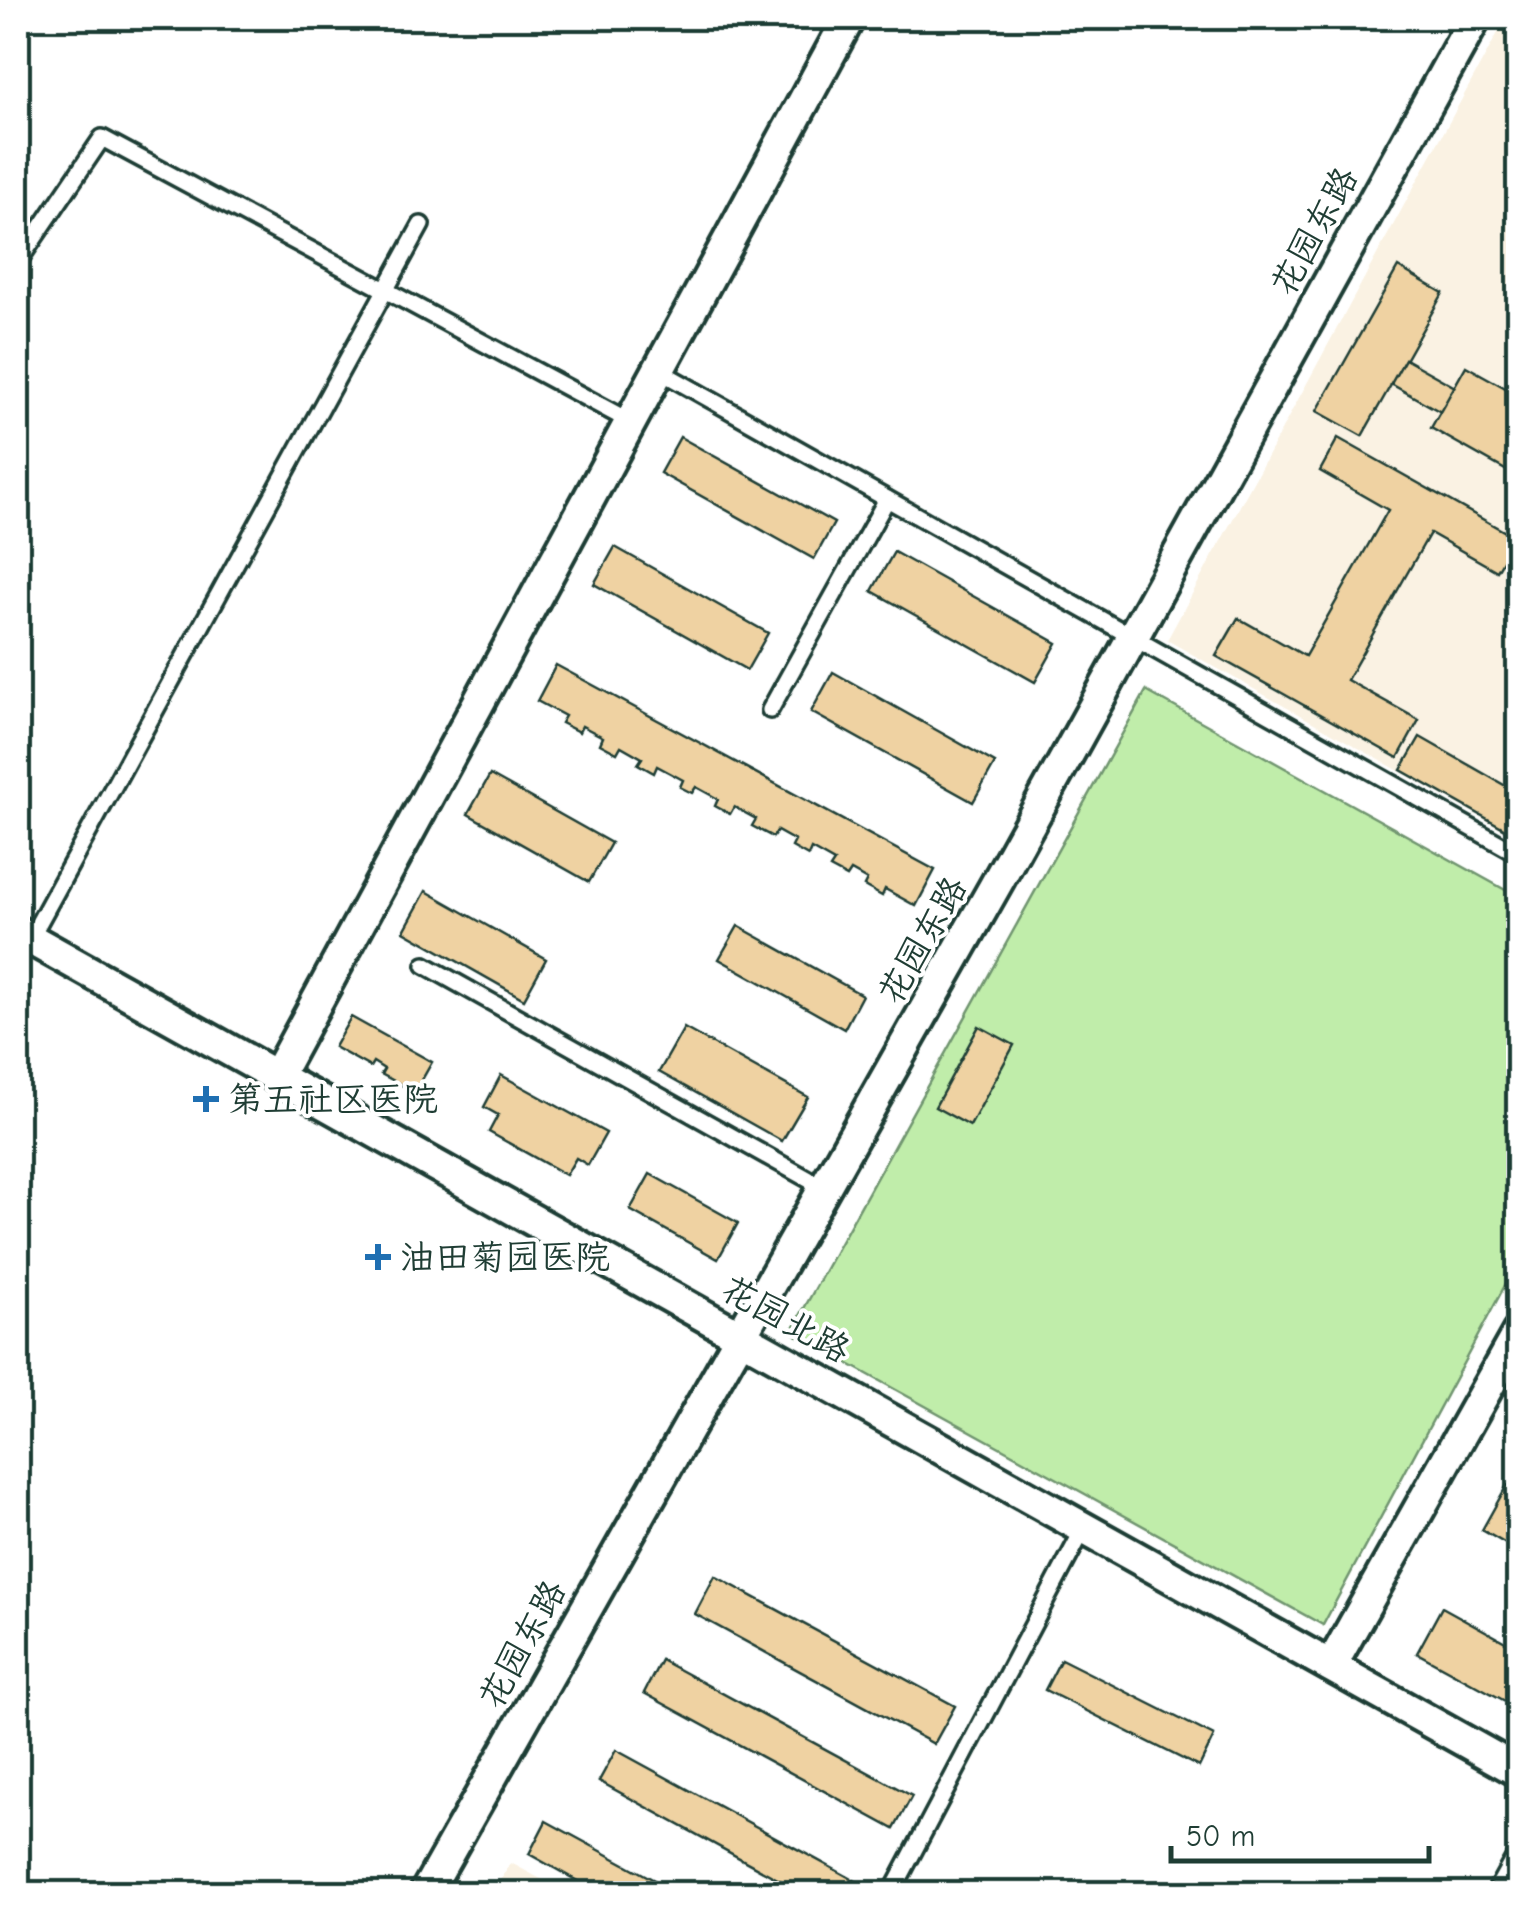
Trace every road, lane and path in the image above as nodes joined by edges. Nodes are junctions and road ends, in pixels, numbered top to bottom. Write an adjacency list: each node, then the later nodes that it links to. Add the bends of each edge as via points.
1 (849, 18): 6 (street)
2 (1475, 18): 9 (street, 花园东路)
3 (421, 225): 5 (lane)
4 (18, 262): 5 (lane, via 102,138)
5 (385, 290): 7 (lane); 12 (lane)
6 (658, 370): 7 (street); 8 (lane)
7 (631, 422): 14 (street)
8 (888, 499): 9 (lane); 10 (lane)
9 (1133, 637): 11 (lane); 15 (street, 花园东路)
10 (770, 710)
11 (1518, 854)
12 (24, 936): 14 (street, 花园北路)
13 (425, 966): 15 (lane)
14 (276, 1078): 17 (street, 花园北路)
15 (824, 1188): 17 (street, 花园东路)
16 (1518, 1333): 19 (street)
17 (740, 1336): 18 (street, 花园北路); 22 (street, 花园东路)
18 (1084, 1528): 19 (street, 花园北路); 23 (lane)
19 (1331, 1666): 20 (street, 花园北路)
20 (1518, 1771)
21 (1518, 1850): 24 (lane)
22 (425, 1894)
23 (891, 1894)
24 (1494, 1894)

